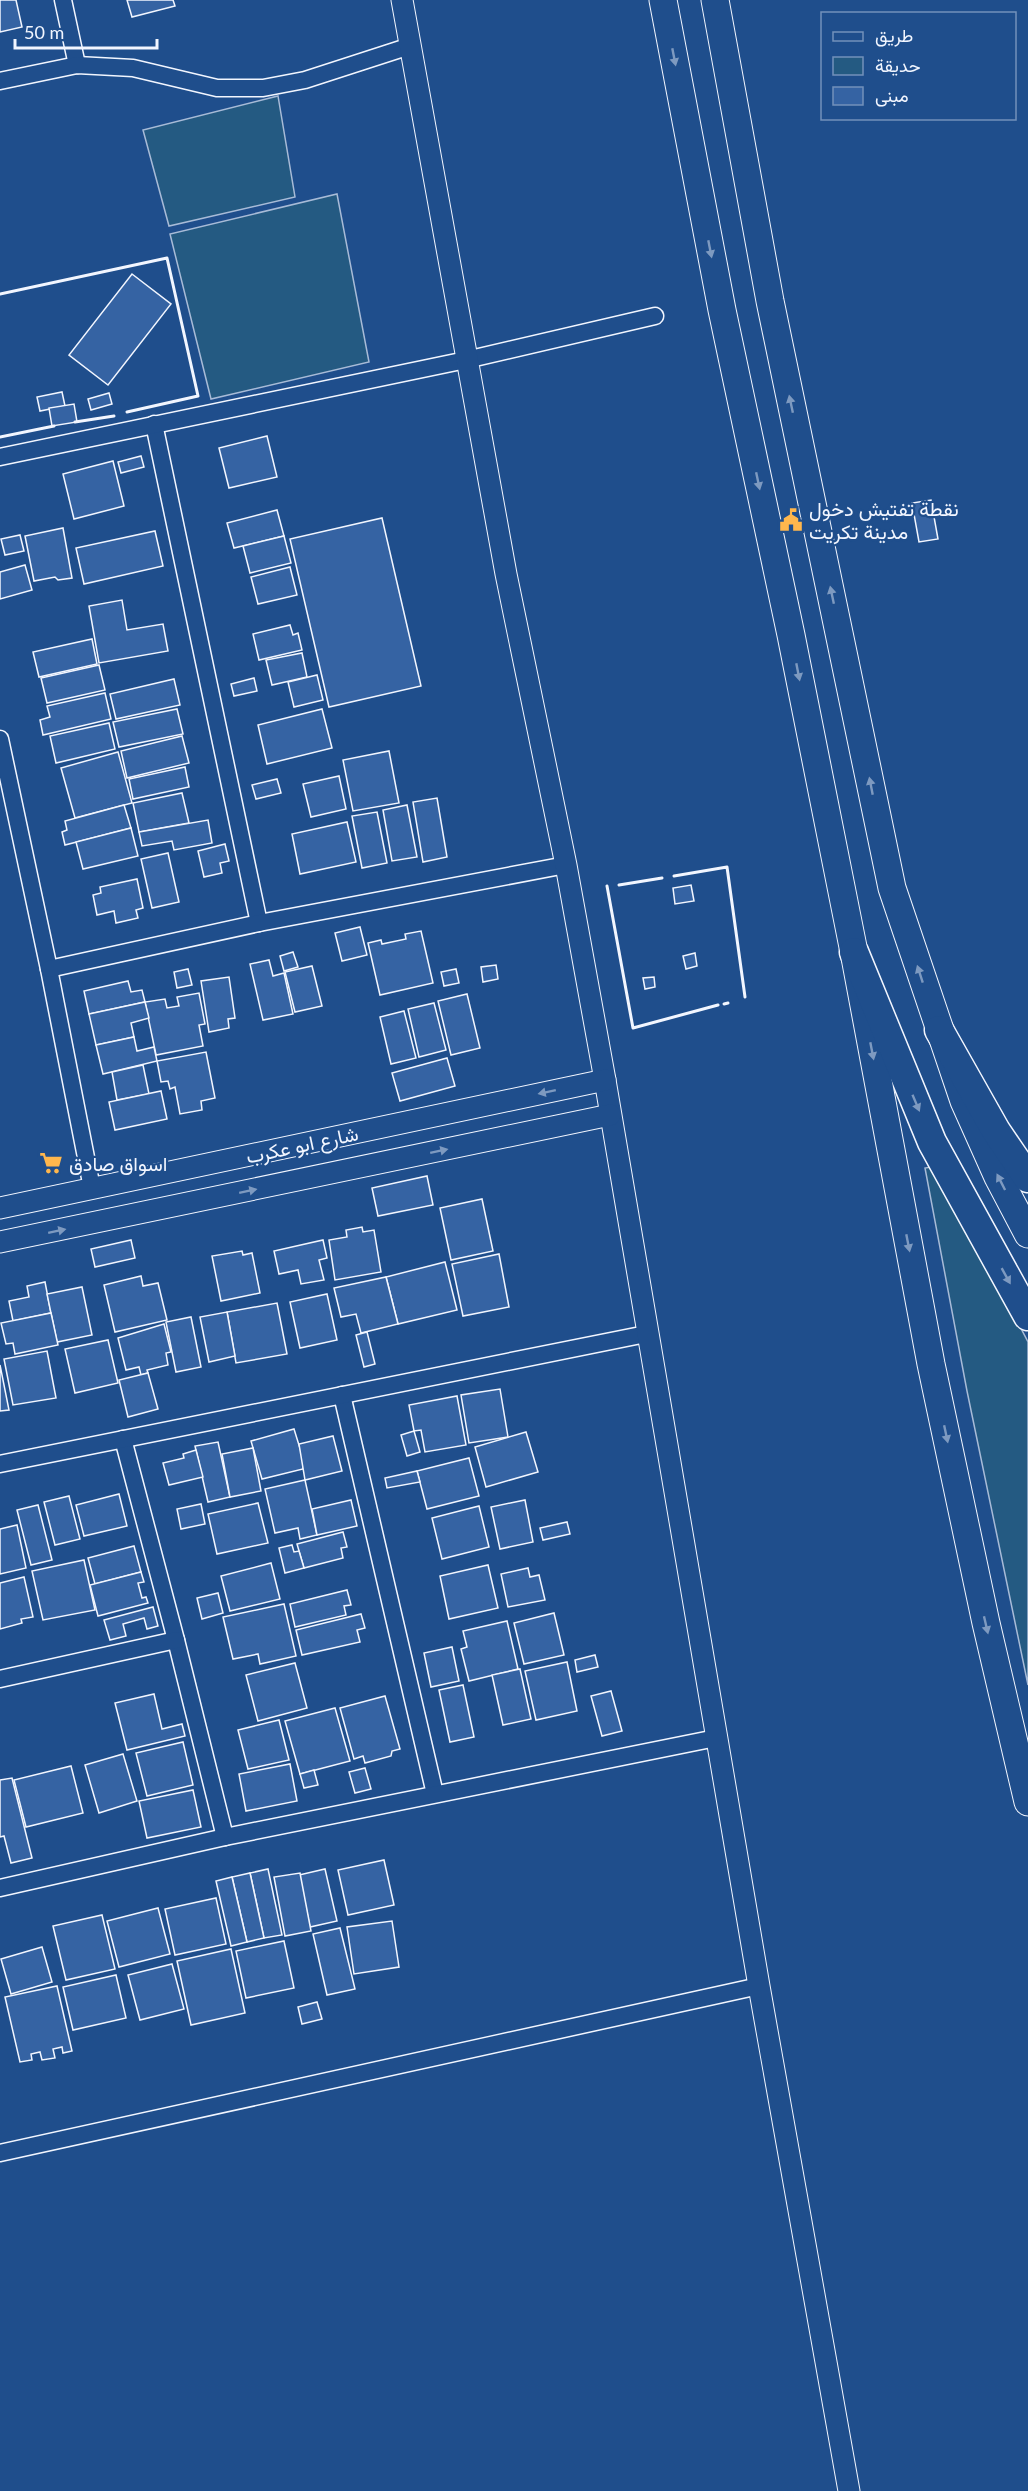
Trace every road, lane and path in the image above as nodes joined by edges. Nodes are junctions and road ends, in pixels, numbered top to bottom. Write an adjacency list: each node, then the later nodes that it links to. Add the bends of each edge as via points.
1 (63, 0): 6 (street)
2 (402, 0): 5 (street)
3 (663, 0): 15 (main road, one-way to 15, via 722,310)
4 (715, 0): 17 (main road, one-way to 4, via 892,888 770,301)
5 (410, 46): 6 (street, via 305,80 263,88 217,88 133,68); 9 (street)
6 (77, 64): 7 (street)
7 (0, 81)
8 (656, 316): 9 (street)
9 (466, 360): 10 (street); 13 (street)
10 (154, 424): 11 (street); 14 (street)
11 (0, 457)
12 (0, 739): 16 (street)
13 (566, 865): 14 (street); 18 (street)
14 (259, 923): 16 (street)
15 (854, 952): 25 (highway, one-way to 25, via 932,1142); 34 (main road, one-way to 34, via 931,1364)
16 (49, 969): 21 (street)
17 (939, 1030): 20 (highway, via 996,1131); 23 (main road, one-way to 17, via 964,1101)
18 (605, 1080): 19 (street); 21 (street, شارع ابو عكرب, one-way to 21)
19 (610, 1115): 24 (street, one-way to 19); 26 (street)
20 (1028, 1178)
21 (92, 1188): 22 (street, شارع ابو عكرب)
22 (0, 1208)
23 (1028, 1234)
24 (0, 1242)
25 (1028, 1316)
26 (646, 1334): 27 (street); 32 (street)
27 (342, 1395): 28 (street); 33 (street)
28 (123, 1439): 29 (street); 30 (street)
29 (0, 1464)
30 (176, 1640): 31 (street); 35 (street)
31 (0, 1679)
32 (716, 1738): 33 (street); 37 (street)
33 (435, 1794): 35 (street)
34 (1028, 1802)
35 (225, 1837): 36 (street)
36 (0, 1888)
37 (759, 1986): 38 (street); 39 (street)
38 (0, 2153)
39 (849, 2491)

